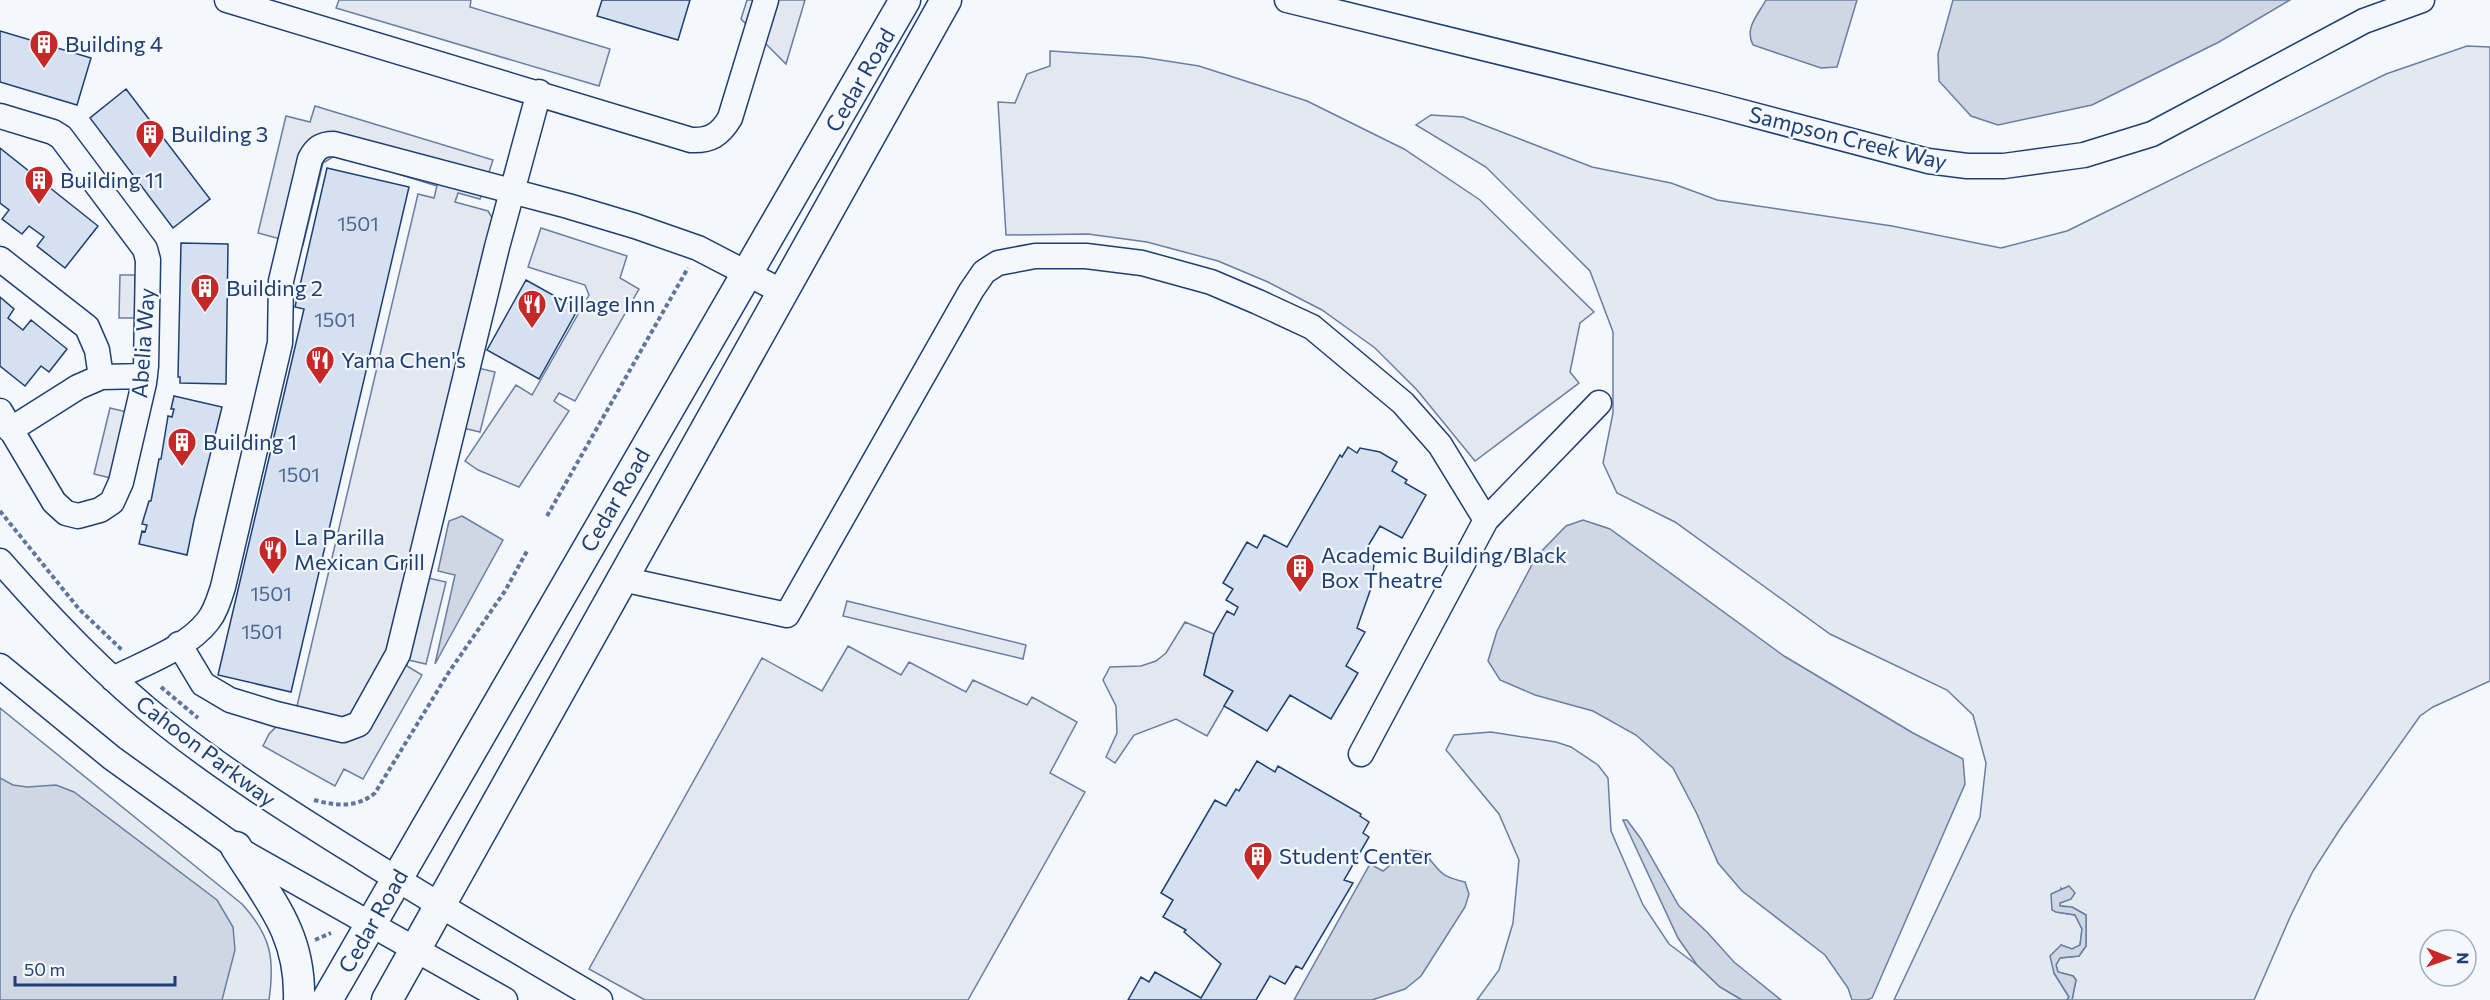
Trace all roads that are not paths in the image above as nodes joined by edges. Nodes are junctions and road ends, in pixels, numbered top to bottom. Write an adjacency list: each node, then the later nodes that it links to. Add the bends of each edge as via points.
1 (227, 0): 8 (street)
2 (766, 0): 8 (street, via 730,118 714,137 691,140)
3 (905, 0): 12 (main road, Cedar Road)
4 (946, 0): 13 (main road, Cedar Road)
5 (1287, 0): 7 (street, Sampson Creek Way)
6 (2422, 0): 7 (street, Sampson Creek Way, via 2364,21 2151,134 2084,156 2004,166 1928,161)
7 (1370, 9)
8 (539, 92): 10 (street)
9 (0, 116): 14 (street, Abelia Way, via 61,137 145,249)
10 (512, 192): 12 (street, via 624,223 699,249); 21 (street, via 334,144 315,149 285,261 280,343 223,587 208,622); 21 (street, via 398,654 358,724 343,730 230,700 203,684)
11 (0, 259): 15 (street, via 87,327 97,350)
12 (748, 273): 13 (street); 26 (main road, Cedar Road)
13 (781, 291): 20 (main road, Cedar Road)
14 (145, 376): 15 (street); 17 (street, Abelia Way, via 121,482 112,502 100,510 78,516 66,513)
15 (101, 377): 17 (street, via 78,387)
16 (1599, 403): 18 (street)
17 (7, 435)
18 (1486, 520): 20 (street, via 1440,445 1403,403 1312,327 1211,282 1142,263 1086,256 1035,256 998,263 977,282 787,615); 24 (street)
19 (0, 561): 23 (street, Cahoon Parkway, via 54,622)
20 (622, 579): 27 (main road, Cedar Road)
21 (179, 645): 23 (street)
22 (0, 666): 25 (street, via 112,758)
23 (113, 679): 26 (street, Cahoon Parkway, via 230,773)
24 (1361, 754)
25 (236, 847): 28 (street); 30 (main road, via 290,937 299,975)
26 (395, 879): 27 (street, Cahoon Parkway); 28 (main road, Cedar Road)
27 (440, 906): 29 (main road, Cedar Road); 34 (street, Cahoon Parkway)
28 (370, 924): 29 (street); 31 (main road, Cedar Road)
29 (415, 949): 32 (main road, Cedar Road); 33 (street)
30 (299, 1000)
31 (327, 1000)
32 (387, 1000)
33 (505, 1000)
34 (600, 1000)

